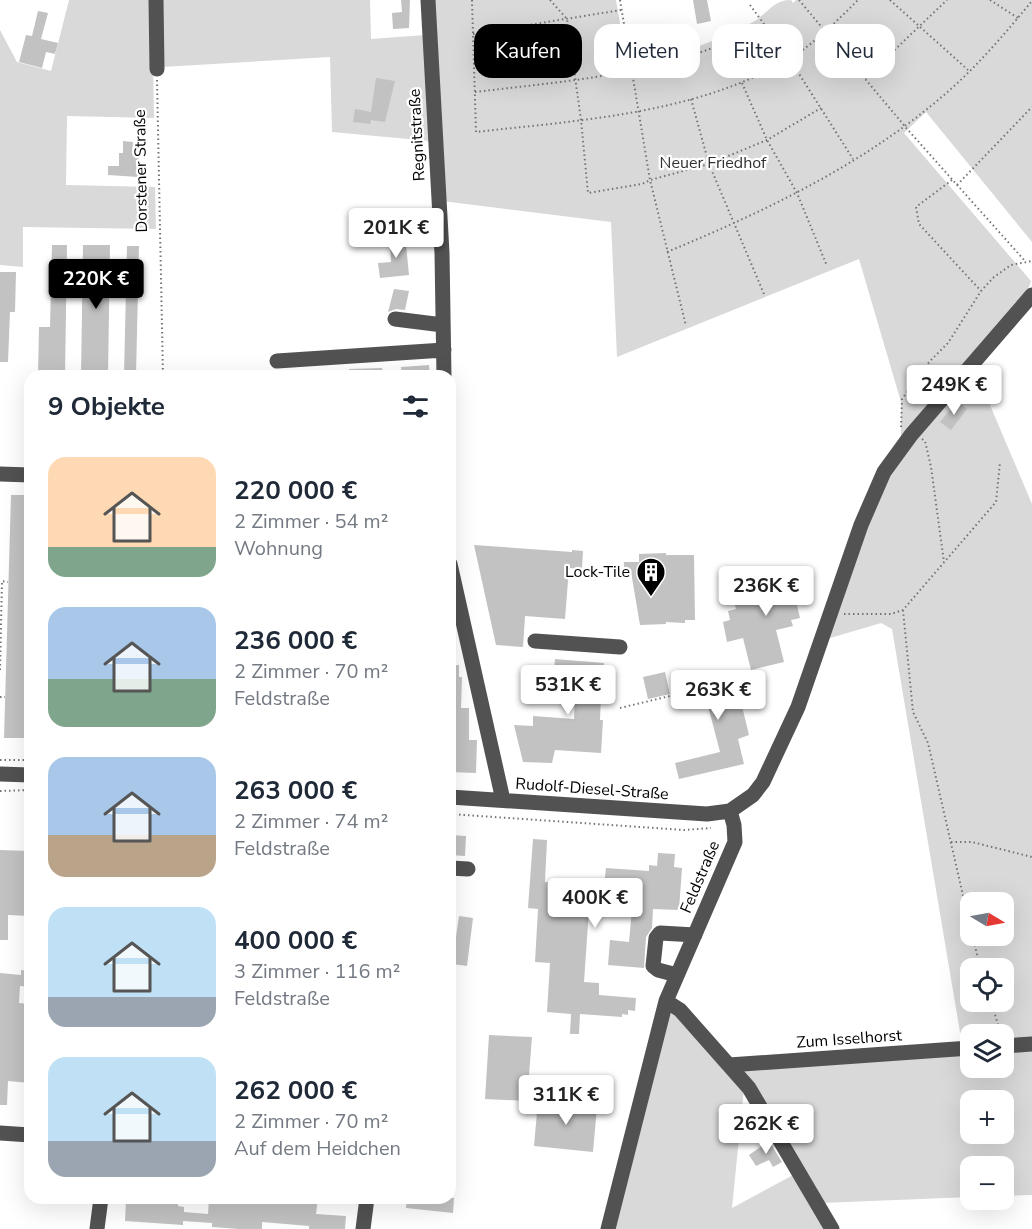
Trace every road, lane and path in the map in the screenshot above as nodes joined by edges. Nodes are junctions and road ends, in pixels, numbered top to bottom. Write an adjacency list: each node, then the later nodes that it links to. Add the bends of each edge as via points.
1 (156, 0): 23 (street)
2 (428, 0): 54 (street, Regnitstraße)
3 (472, 0): 21 (path)
4 (550, 0): 15 (path)
5 (620, 0): 13 (path)
6 (799, 0): 18 (path)
7 (858, 0): 19 (path)
8 (890, 0): 20 (path)
9 (947, 0): 20 (path)
10 (990, 0): 14 (path)
11 (1032, 1): 14 (path)
12 (750, 5): 17 (path)
13 (621, 10): 15 (path); 16 (path)
14 (1018, 18): 24 (path)
15 (567, 19): 21 (path); 30 (path)
16 (623, 24)
17 (764, 24)
18 (819, 24)
19 (834, 24)
20 (920, 28): 22 (path); 24 (path)
21 (473, 34): 32 (path)
22 (895, 51)
23 (157, 69): 58 (path, Dorstener Straße)
24 (969, 71): 38 (path)
25 (594, 77): 30 (path)
26 (632, 78): 36 (path)
27 (751, 78): 31 (path)
28 (802, 78): 35 (path)
29 (865, 78): 38 (path)
30 (576, 80): 32 (path); 37 (path)
31 (742, 83): 33 (path); 39 (path)
32 (475, 92): 37 (path, via 476,132)
33 (691, 99): 36 (path); 41 (path)
34 (1032, 107): 44 (path)
35 (821, 108): 39 (path); 40 (path)
36 (637, 111): 37 (path); 43 (path)
37 (581, 120): 43 (path, via 588,193)
38 (905, 126): 40 (path); 42 (path)
39 (767, 140): 41 (path); 45 (path)
40 (854, 160): 45 (path)
41 (709, 164): 43 (path); 46 (path)
42 (953, 179): 44 (path); 50 (path, via 916,207 919,224)
43 (650, 180): 47 (path)
44 (957, 185): 48 (path)
45 (797, 193): 46 (path); 49 (path)
46 (734, 224): 47 (path); 51 (path)
47 (667, 252): 55 (path)
48 (1025, 262)
49 (827, 266)
50 (981, 291)
51 (764, 294)
52 (1032, 295): 60 (street)
53 (395, 319): 54 (street)
54 (443, 325): 56 (street, Regnitstraße)
55 (686, 326)
56 (444, 350): 57 (street); 59 (street, Regnitstraße)
57 (277, 361)
58 (163, 370)
59 (444, 370)
60 (911, 435): 64 (path, via 925,441); 69 (street, via 872,496)
61 (1000, 462): 64 (path, via 996,502)
62 (0, 474): 63 (street)
63 (24, 475)
64 (944, 562): 68 (path)
65 (1, 581): 66 (path); 72 (path)
66 (8, 582)
67 (456, 591): 84 (street)
68 (903, 610): 69 (path, via 891,614); 87 (path, via 913,712 928,743)
69 (831, 614): 85 (street, via 798,707 768,774 753,795)
70 (535, 641): 71 (street)
71 (620, 647)
72 (0, 670)
73 (670, 696): 76 (path)
74 (0, 697): 75 (path)
75 (5, 697)
76 (620, 708)
77 (0, 760): 78 (path)
78 (24, 760)
79 (0, 774): 80 (street)
80 (24, 775)
81 (24, 790): 82 (path)
82 (0, 791)
83 (456, 797): 84 (street, Rudolf-Diesel-Straße)
84 (503, 800): 85 (street, Rudolf-Diesel-Straße, via 676,813)
85 (726, 812): 86 (path, via 722,826 684,830); 92 (street, Feldstraße, via 734,825 735,842)
86 (456, 814)
87 (951, 842): 88 (path, via 972,842); 91 (path)
88 (1032, 857)
89 (456, 868): 90 (street)
90 (468, 869)
91 (962, 892)
92 (695, 935): 93 (street, Feldstraße); 93 (street, via 666,932 656,938 653,966)
93 (677, 975): 94 (street, Feldstraße)
94 (666, 1001): 98 (street); 105 (street, Feldstraße)
95 (1032, 1044): 96 (street)
96 (1014, 1045)
97 (960, 1049): 98 (street, Zum Isselhorst)
98 (729, 1065): 106 (street, via 749,1088)
99 (0, 1133): 100 (street)
100 (24, 1135)
101 (100, 1204): 103 (street)
102 (366, 1204): 104 (street)
103 (97, 1229)
104 (363, 1229)
105 (608, 1229)
106 (832, 1229)

